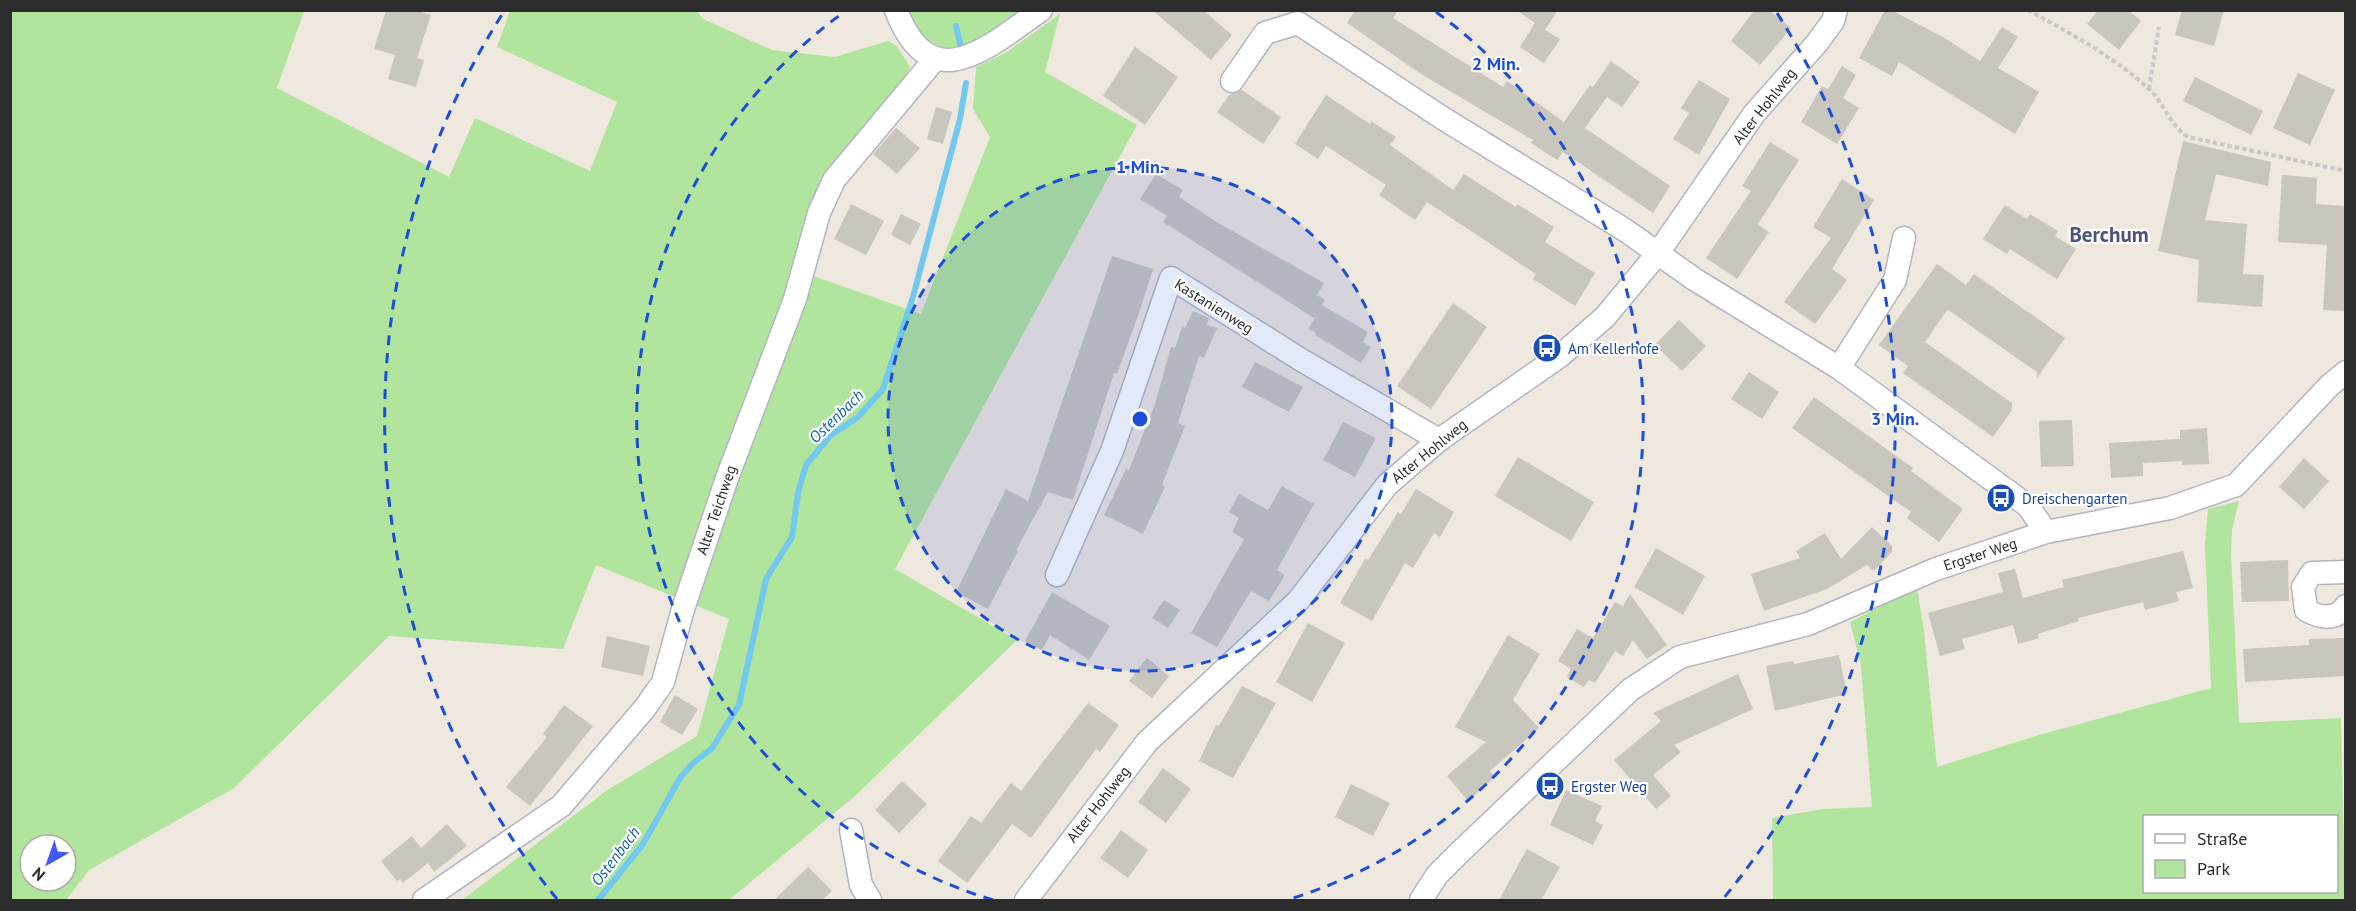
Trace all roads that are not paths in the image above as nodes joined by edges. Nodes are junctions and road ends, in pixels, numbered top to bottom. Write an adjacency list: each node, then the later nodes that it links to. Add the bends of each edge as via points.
1 (896, 10): 4 (street, via 909,37)
2 (1041, 10): 4 (street, via 970,56 948,62)
3 (1836, 10): 7 (street, Alter Hohlweg, via 1817,43 1754,114)
4 (935, 59): 16 (street, Alter Teichweg, via 834,180 819,213 795,299 682,609 663,682 561,807)
5 (1232, 81): 7 (street, via 1265,33 1298,23)
6 (1904, 238): 8 (street, via 1895,280)
7 (1658, 253): 8 (street); 10 (street, Alter Hohlweg, via 1582,338)
8 (1839, 368): 11 (street, via 2028,506)
9 (2346, 372): 11 (street, Ergster Weg, via 2236,485 2170,508)
10 (1439, 440): 13 (street, Kastanienweg, via 1171,278 1112,452); 18 (street, Alter Hohlweg, via 1387,485 1298,601 1147,742)
11 (2046, 532): 19 (street, Ergster Weg, via 1936,569 1808,624 1680,657 1630,690 1566,750 1437,875)
12 (2346, 572): 14 (street, via 2313,573 2303,587 2306,610 2316,616 2332,617)
13 (1057, 575)
14 (2346, 606)
15 (851, 830): 17 (street, via 861,885)
16 (424, 900)
17 (870, 900)
18 (1026, 900)
19 (1421, 900)

